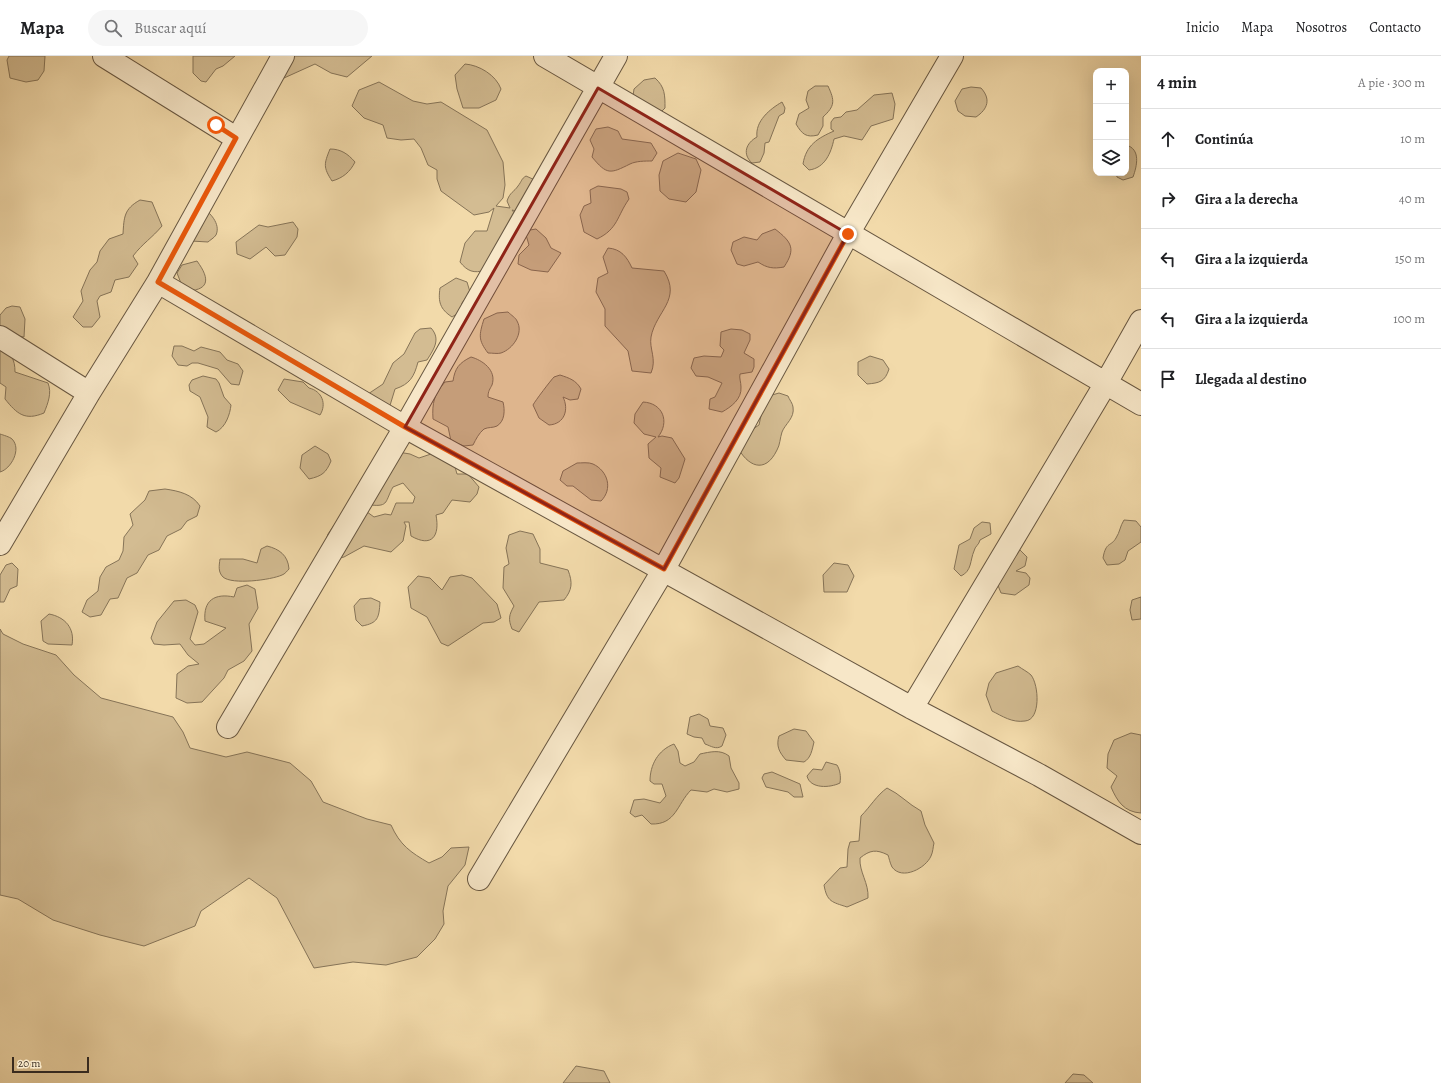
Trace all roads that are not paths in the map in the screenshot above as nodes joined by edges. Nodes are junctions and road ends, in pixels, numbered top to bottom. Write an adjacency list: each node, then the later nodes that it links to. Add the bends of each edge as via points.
1 (104, 56): 7 (street)
2 (284, 56): 7 (street)
3 (545, 56): 6 (street)
4 (616, 56): 6 (street)
5 (952, 56): 8 (street)
6 (598, 88): 8 (street); 15 (street)
7 (236, 138): 9 (street)
8 (848, 234): 12 (street); 17 (street)
9 (158, 282): 13 (street); 15 (street)
10 (1141, 321): 12 (street)
11 (0, 337): 13 (street)
12 (1106, 383): 14 (street); 18 (street)
13 (89, 393): 16 (street)
14 (1141, 404)
15 (405, 427): 17 (street); 19 (street)
16 (0, 544)
17 (664, 569): 18 (street); 21 (street)
18 (912, 708): 20 (street, via 1039,775)
19 (228, 727)
20 (1141, 833)
21 (479, 879)

